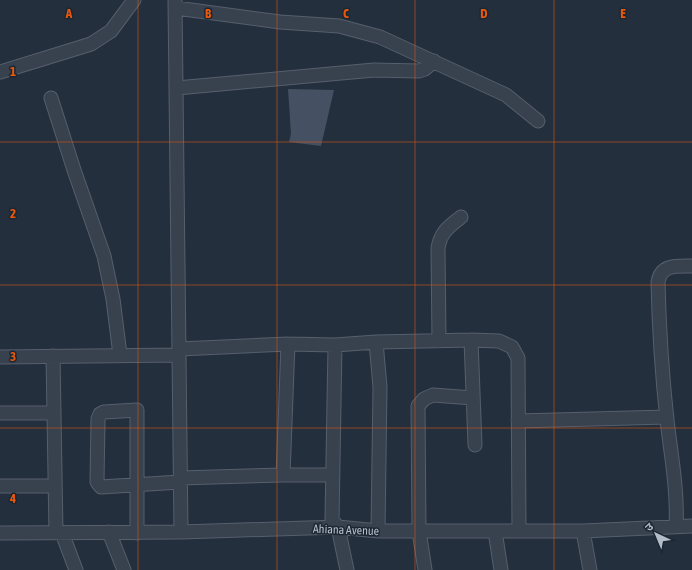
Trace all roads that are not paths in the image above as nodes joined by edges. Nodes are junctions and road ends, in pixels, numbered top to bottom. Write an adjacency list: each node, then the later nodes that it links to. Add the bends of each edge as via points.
1 (134, 0): 4 (street, via 111,31 91,44)
2 (176, 4): 3 (street, via 280,22 339,26 380,37); 5 (street)
3 (434, 61): 5 (street, via 419,71 374,70); 7 (street, via 506,95)
4 (0, 72)
5 (176, 88): 15 (street)
6 (51, 98): 16 (street, via 104,256 114,299)
7 (538, 121)
8 (461, 217): 11 (street, via 440,237 438,248)
9 (692, 266): 22 (street, via 670,267 659,275 659,327)
10 (471, 340): 11 (street); 19 (street); 23 (street, via 499,341 512,347 518,358)
11 (439, 341): 12 (street)
12 (376, 342): 14 (street); 35 (street, via 380,387)
13 (288, 344): 14 (street); 15 (street); 25 (street)
14 (335, 345): 26 (street)
15 (179, 352): 16 (street); 27 (street)
16 (120, 355): 17 (street)
17 (52, 356): 18 (street); 21 (street)
18 (0, 357)
19 (473, 398): 24 (street); 36 (street, via 433,395 424,399 418,406)
20 (0, 413): 21 (street)
21 (54, 413): 30 (street)
22 (667, 417): 23 (street); 32 (street, via 677,510)
23 (518, 421): 38 (street)
24 (475, 444)
25 (283, 475): 26 (street); 27 (street)
26 (333, 475): 33 (street, via 332,520)
27 (180, 480): 28 (street); 41 (street)
28 (137, 484): 28 (street, via 137,410 104,412 98,419 97,482 101,487); 40 (street)
29 (0, 486): 30 (street)
30 (55, 486): 43 (street)
31 (692, 526): 32 (street, Ahiana Avenue)
32 (676, 527): 34 (street, Ahiana Avenue)
33 (338, 528): 35 (street, Ahiana Avenue); 41 (street, Ahiana Avenue); 46 (street)
34 (583, 530): 38 (street, Ahiana Avenue); 49 (street)
35 (378, 531): 36 (street, Ahiana Avenue)
36 (419, 531): 37 (street, Ahiana Avenue); 47 (street)
37 (495, 531): 38 (street, Ahiana Avenue); 48 (street)
38 (519, 531)
39 (109, 532): 40 (street, Ahiana Avenue); 43 (street, Ahiana Avenue); 45 (street)
40 (137, 532): 41 (street, Ahiana Avenue)
41 (181, 532)
42 (0, 533): 43 (street, Ahiana Avenue)
43 (59, 533): 44 (street)
44 (76, 570)
45 (124, 570)
46 (347, 570)
47 (425, 570)
48 (501, 570)
49 (590, 570)

